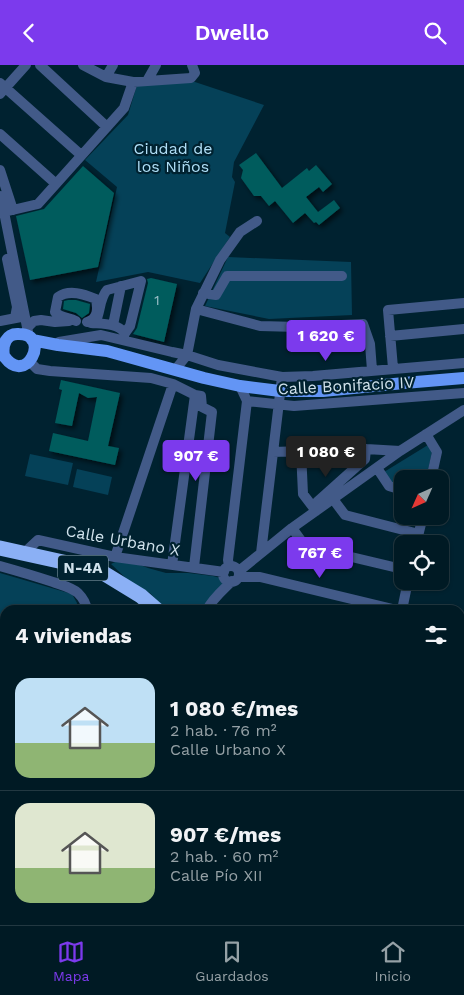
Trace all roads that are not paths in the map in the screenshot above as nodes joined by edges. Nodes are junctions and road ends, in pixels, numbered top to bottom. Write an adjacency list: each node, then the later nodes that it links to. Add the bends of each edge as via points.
1 (26, 65): 10 (street)
2 (40, 65): 11 (street)
3 (83, 65): 7 (street)
4 (113, 65): 7 (street)
5 (156, 65): 8 (street)
6 (192, 65): 8 (street, via 195,73 191,78)
7 (106, 77): 9 (street)
8 (147, 81): 9 (street)
9 (133, 82): 11 (street, via 124,108)
10 (2, 88): 13 (street)
11 (107, 127): 13 (street)
12 (0, 134): 15 (street)
13 (81, 155): 15 (street)
14 (0, 170): 16 (street)
15 (55, 183): 16 (street, via 38,204)
16 (4, 205): 25 (street)
17 (257, 221): 22 (street, via 240,232 220,259)
18 (0, 223): 19 (street)
19 (4, 265): 25 (street)
20 (342, 276): 22 (street, via 227,275 216,295)
21 (120, 286): 28 (street, via 103,294 99,317); 29 (street); 31 (street, via 141,281 130,326)
22 (203, 293): 24 (street)
23 (464, 303): 32 (street, via 388,310)
24 (196, 309): 36 (street); 40 (street, via 260,326 363,324 370,344)
25 (20, 314): 26 (street); 33 (street)
26 (0, 321)
27 (76, 321): 28 (street); 28 (street, via 55,312 58,297 62,294 75,293 96,299 98,307); 33 (street, via 34,321)
28 (91, 323): 29 (street)
29 (113, 325): 31 (street, via 121,328)
30 (464, 329): 32 (street)
31 (124, 336): 34 (street, Calle Bonifacio IV, via 101,335); 36 (street, Calle Bonifacio IV)
32 (390, 336): 38 (street)
33 (28, 342): 34 (main road); 35 (main road, via 12,335); 35 (main road, via 25,364 14,365); 44 (street, via 37,369 151,378)
34 (55, 344): 39 (main road, via 107,351)
35 (2, 350)
36 (188, 355): 39 (street); 41 (street, Calle Bonifacio IV, via 218,365)
37 (464, 363): 38 (street, Calle Bonifacio IV)
38 (398, 368): 40 (street, Calle Bonifacio IV); 43 (street)
39 (175, 370): 45 (main road)
40 (372, 370): 41 (street, Calle Bonifacio IV)
41 (282, 377): 46 (street)
42 (464, 378): 43 (main road)
43 (404, 383): 46 (main road, via 323,391)
44 (173, 384): 48 (street); 67 (street)
45 (240, 386): 46 (main road); 49 (street)
46 (280, 391): 50 (street)
47 (464, 393): 50 (street, Calle Bonifacio IV)
48 (198, 395): 68 (street); 70 (street, via 202,407 212,412)
49 (247, 401): 50 (street, Calle Bonifacio IV); 72 (street)
50 (279, 405): 56 (street)
51 (464, 411): 52 (street)
52 (426, 434): 55 (street); 58 (street, via 437,452)
53 (366, 449): 54 (street); 55 (street); 61 (street, via 365,459 317,502)
54 (301, 451): 56 (street); 61 (street, via 303,494)
55 (400, 451): 57 (street)
56 (273, 452): 65 (street)
57 (377, 468): 59 (street, via 389,487); 60 (street)
58 (433, 470)
59 (394, 488)
60 (333, 499): 61 (street); 63 (street, via 345,515)
61 (316, 511): 62 (street)
62 (292, 528): 65 (street); 71 (street, via 306,546)
63 (405, 535)
64 (0, 548): 66 (highway, N-4A)
65 (261, 553): 73 (street)
66 (23, 554): 67 (street, Calle Urbano X, via 38,540); 76 (highway, N-4A, via 105,574)
67 (115, 557): 68 (street, Calle Urbano X)
68 (172, 565): 70 (street, Calle Urbano X)
69 (0, 566): 75 (street, via 70,588 83,598)
70 (194, 567): 72 (street, Calle Urbano X)
71 (394, 567)
72 (226, 569): 73 (street, via 224,576 227,580)
73 (236, 576): 77 (street); 78 (street, via 260,577)
74 (406, 590): 79 (street)
75 (86, 605)
76 (151, 605)
77 (209, 605)
78 (376, 605)
79 (403, 605)

